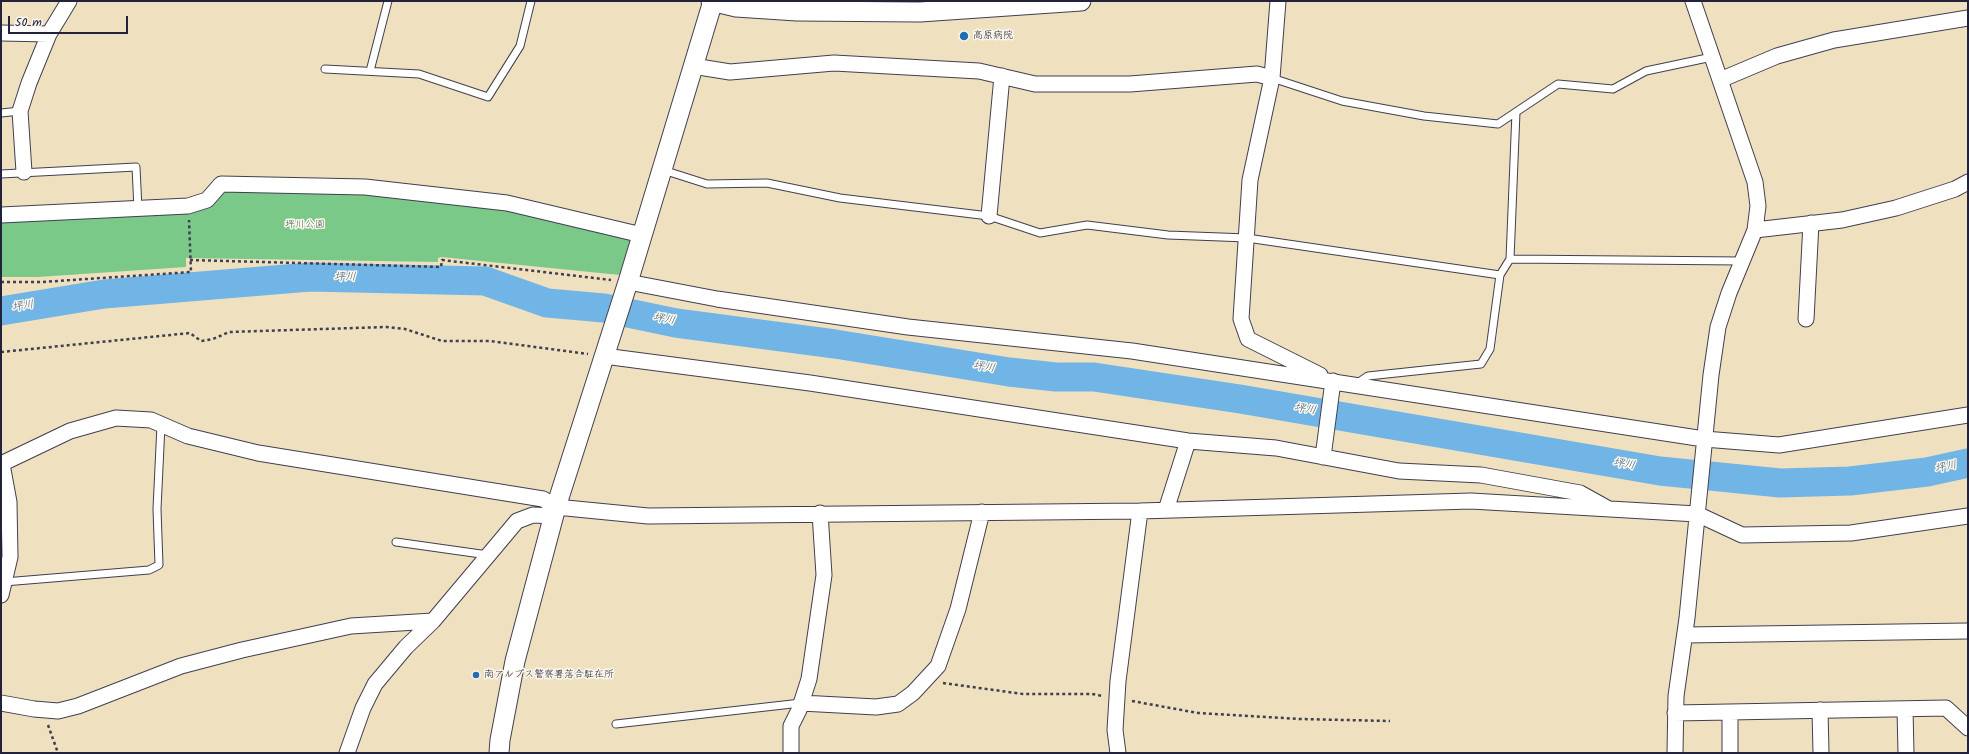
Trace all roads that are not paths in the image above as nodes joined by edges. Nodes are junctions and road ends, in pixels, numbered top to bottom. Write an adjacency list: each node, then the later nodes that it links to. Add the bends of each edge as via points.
1 (69, 1): 10 (street)
2 (388, 1): 14 (lane)
3 (531, 1): 14 (lane, via 520,46 488,97 419,74)
4 (712, 1): 5 (street, via 736,7 920,12); 12 (street)
5 (1080, 1)
6 (1278, 1): 16 (street)
7 (1693, 1): 11 (street)
8 (1968, 18): 17 (street, via 1834,40 1777,56)
9 (1, 33): 10 (street)
10 (49, 34): 18 (street)
11 (1712, 57): 17 (street); 19 (lane, via 1646,71 1612,89 1558,84)
12 (693, 66): 15 (street, via 730,72 834,63 979,71); 21 (street)
13 (324, 69): 14 (lane)
14 (370, 71)
15 (1002, 76): 16 (street, via 1035,84 1130,84 1257,74); 27 (street)
16 (1272, 78): 19 (lane, via 1342,101 1424,116 1498,124); 31 (street, via 1250,180)
17 (1720, 80): 29 (street, via 1755,182 1758,206)
18 (20, 111): 20 (lane); 22 (street)
19 (1516, 112): 32 (lane)
20 (1, 113)
21 (662, 169): 27 (lane, via 707,184 767,183 840,198); 30 (street)
22 (24, 172): 23 (lane); 25 (lane, via 136,167)
23 (1, 174)
24 (1968, 182): 28 (street, via 1955,189 1896,208 1842,220)
25 (138, 209): 26 (street); 30 (street, via 188,206 207,200 221,184 365,188 507,203)
26 (1, 215)
27 (989, 216): 31 (lane, via 1040,233 1087,225 1168,235)
28 (1811, 223): 29 (street); 36 (street)
29 (1755, 230): 33 (street)
30 (642, 235): 35 (street)
31 (1248, 238): 34 (lane); 39 (street, via 1241,319 1248,339)
32 (1510, 259): 33 (lane); 34 (lane)
33 (1742, 261): 43 (street, via 1718,327)
34 (1500, 275): 38 (lane, via 1490,349 1482,364 1368,376)
35 (627, 287): 37 (street); 39 (street, via 908,327 1132,351)
36 (1806, 319)
37 (605, 352): 42 (street); 48 (street)
38 (1356, 384): 39 (street); 43 (street)
39 (1333, 386): 44 (street)
40 (1968, 415): 43 (street, via 1779,445)
41 (161, 425): 45 (street, via 150,420 116,418 70,431); 48 (street, via 188,436 258,453 543,499); 56 (lane, via 157,509 159,565 149,570)
42 (1188, 441): 44 (street); 46 (street)
43 (1704, 444): 52 (street)
44 (1324, 452): 47 (street, via 1399,471 1481,475 1580,493)
45 (1, 464): 56 (street, via 9,502 10,557)
46 (1166, 510): 47 (street, via 1471,501); 49 (street)
47 (1611, 510): 52 (street)
48 (555, 511): 51 (street, via 648,516); 55 (street, via 517,521); 69 (street, via 515,661)
49 (1140, 511): 50 (street); 71 (street, via 1117,698 1115,730)
50 (982, 512): 51 (street); 61 (street, via 958,609 938,666 913,693 898,704 876,707)
51 (820, 513): 61 (street, via 824,575 809,679)
52 (1697, 514): 53 (street, via 1742,535 1852,533); 59 (street)
53 (1968, 516)
54 (396, 542): 55 (lane)
55 (488, 556): 57 (street)
56 (2, 588)
57 (433, 621): 60 (street, via 352,626 242,650 181,666 78,706 58,711); 68 (street, via 406,647 375,684 363,708)
58 (1968, 631): 59 (street)
59 (1685, 635): 65 (street)
60 (1, 703)
61 (801, 703): 66 (lane); 70 (street, via 791,726)
62 (1905, 709): 63 (street); 67 (street, via 1946,708); 75 (street)
63 (1820, 710): 64 (street); 74 (street)
64 (1730, 712): 65 (street); 73 (street)
65 (1675, 713): 72 (street)
66 (616, 724)
67 (1968, 728)
68 (347, 753)
69 (499, 753)
70 (791, 753)
71 (1118, 753)
72 (1675, 753)
73 (1730, 753)
74 (1821, 753)
75 (1906, 753)

